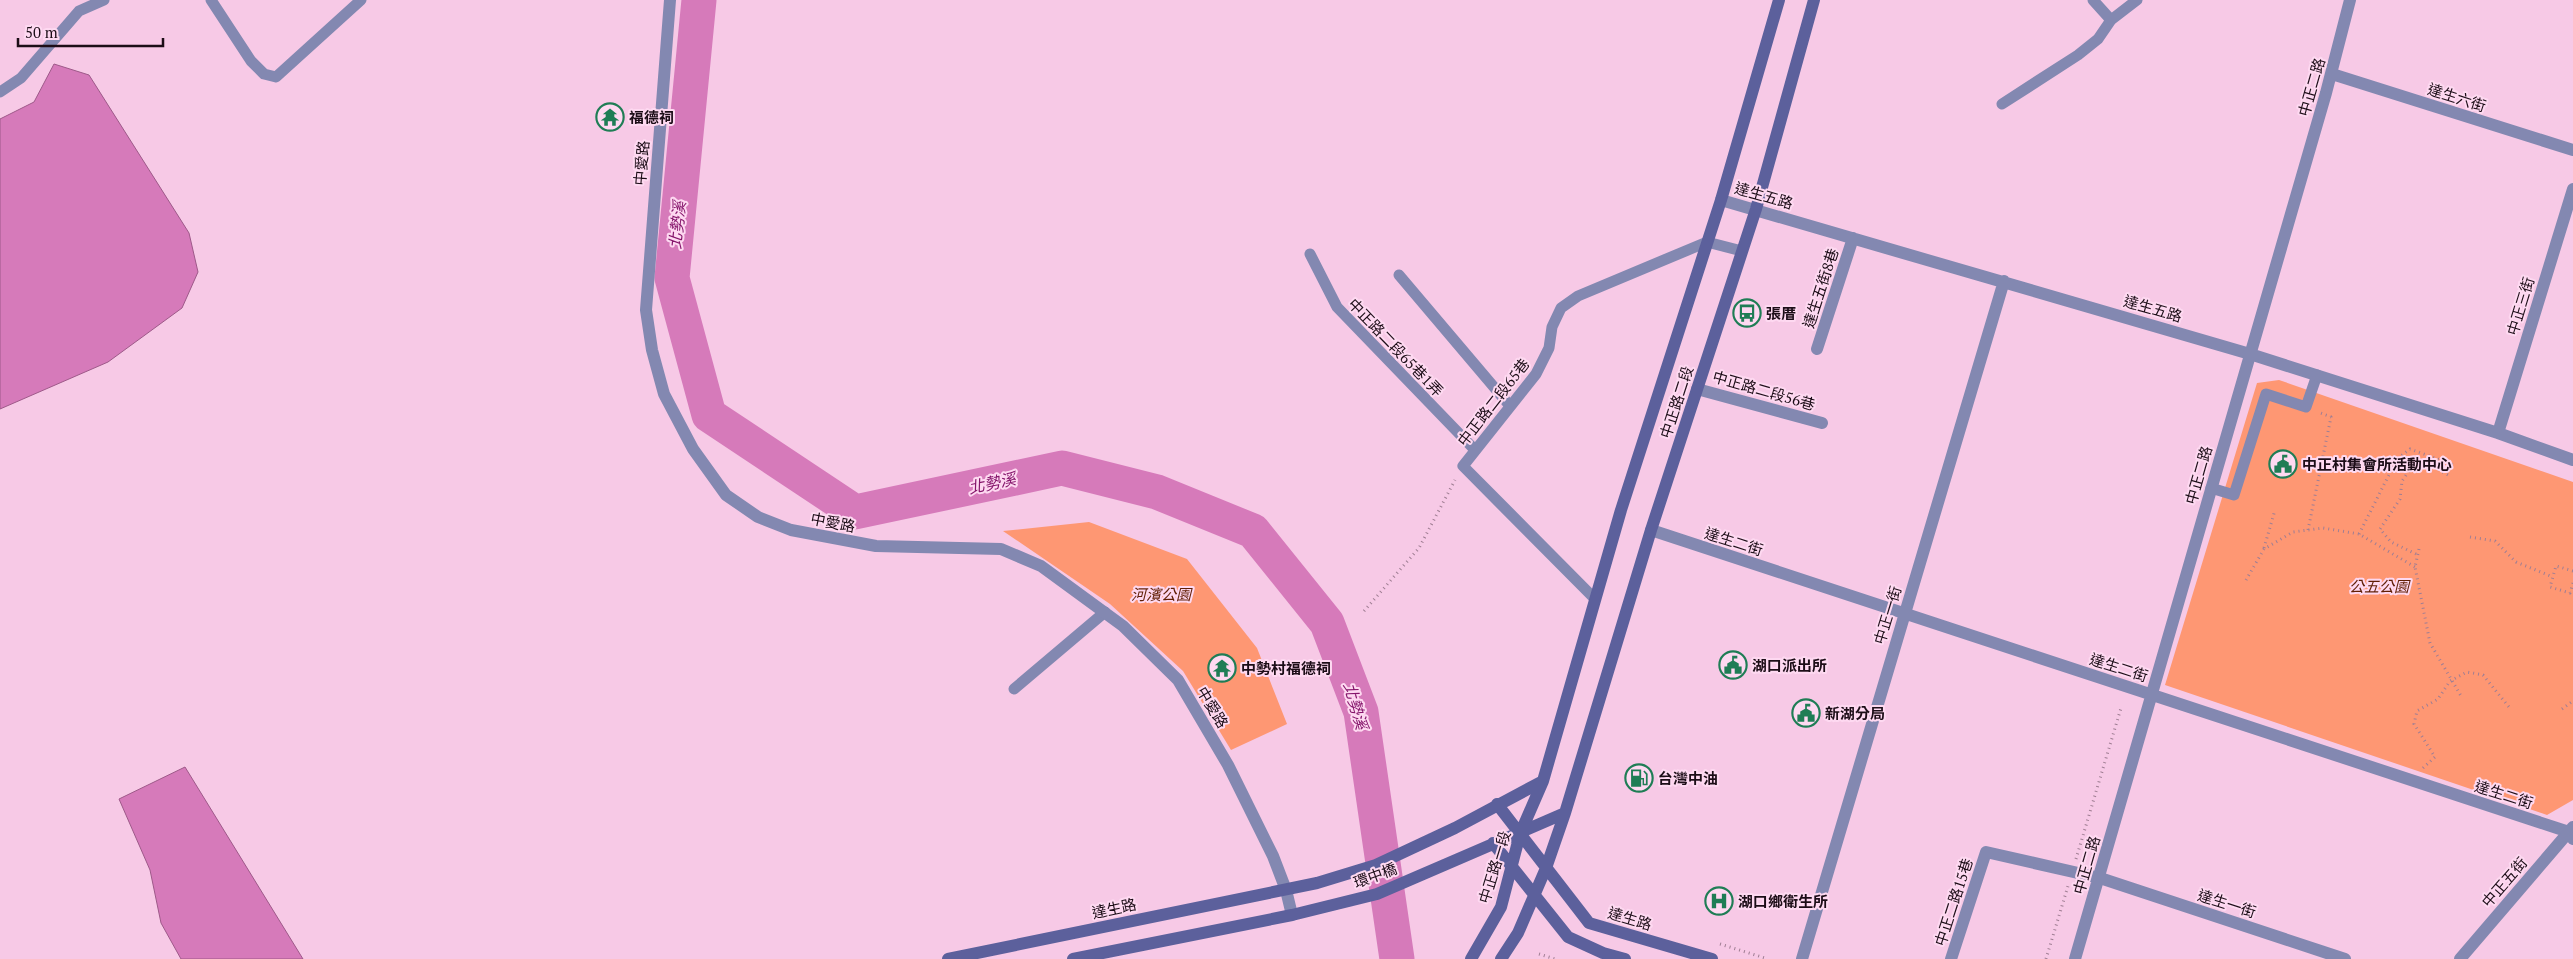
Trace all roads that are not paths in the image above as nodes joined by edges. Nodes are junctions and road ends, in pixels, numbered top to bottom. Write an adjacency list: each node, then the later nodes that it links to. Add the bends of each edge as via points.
1 (104, 0): 12 (lane, via 79,12 21,78)
2 (211, 0): 3 (lane, via 251,61 264,74 276,77)
3 (360, 0)
4 (670, 0): 36 (street, 中愛路, via 646,310 652,350 664,394 715,480 726,495 758,517 791,530 876,546 1001,549 1041,566)
5 (1779, 0): 16 (main road, 中正路二段)
6 (1814, 0): 17 (main road, 中正路二段)
7 (2093, 0): 10 (lane)
8 (2138, 0): 10 (lane)
9 (2350, 0): 11 (street, 中正二路)
10 (2110, 20): 13 (lane, via 2098,39 2078,55)
11 (2332, 74): 14 (street, 達生六街); 25 (street, 中正二路)
12 (0, 92)
13 (2002, 104)
14 (2573, 150)
15 (2573, 189): 30 (street, 中正三街)
16 (1721, 200): 17 (street, 達生五路); 19 (main road, 中正路二段)
17 (1756, 209): 18 (street, 達生五路); 20 (main road, 中正路二段)
18 (1853, 238): 23 (street, 達生五路); 24 (street, 達生五街8巷)
19 (1707, 242): 20 (lane); 28 (lane, 中正路二段65巷, via 1578,296 1561,308 1552,327 1549,348 1536,374); 35 (main road, 中正路二段, via 1620,510)
20 (1742, 251): 27 (main road, 中正路二段)
21 (1310, 254): 31 (lane, 中正路二段65巷1弄, via 1337,307)
22 (1399, 275): 28 (lane)
23 (2004, 281): 25 (street, 達生五路); 37 (street, 中正一街)
24 (1818, 349)
25 (2250, 354): 26 (street, 達生五路); 33 (street, 中正二路)
26 (2317, 375): 30 (street, 達生五路); 33 (lane, via 2306,407 2266,394 2234,495)
27 (1697, 389): 29 (street, 中正路二段56巷); 34 (main road, 中正路二段)
28 (1510, 406): 31 (lane, 中正路二段65巷)
29 (1822, 423)
30 (2498, 432): 32 (street, 達生五路)
31 (1475, 450): 35 (lane, 中正路二段65巷, via 1463,466)
32 (2573, 460)
33 (2211, 488): 39 (street, 中正二路)
34 (1651, 530): 37 (street, 達生二街); 42 (main road, 中正路二段)
35 (1595, 599): 40 (main road, 中正路二段)
36 (1105, 612): 38 (lane); 49 (street, 中愛路, via 1178,680 1228,765 1273,856)
37 (1904, 614): 39 (street, 達生二街); 58 (street, 中正一街)
38 (1014, 689)
39 (2150, 694): 43 (street, 達生二街); 48 (street, 中正二路)
40 (1543, 781): 41 (main road); 44 (main road, 中正路一段)
41 (1497, 804): 44 (main road, 達生路); 49 (main road, 環中橋, via 1455,828 1376,865)
42 (1565, 813): 44 (main road); 47 (main road)
43 (2572, 833): 62 (street, 中正五街)
44 (1520, 834): 45 (main road); 46 (main road, 中正路一段); 47 (main road, 達生路)
45 (1493, 843): 46 (main road); 51 (main road, 環中橋, via 1377,894)
46 (1511, 866): 50 (main road); 54 (main road, 中正路一段, via 1501,907)
47 (1546, 868): 50 (main road); 57 (main road, 達生路, via 1589,923)
48 (2100, 878): 59 (street, 中正二路15巷, via 1986,852); 60 (street, 中正二路); 61 (street, 達生一街)
49 (1286, 890): 51 (street, 中愛路); 52 (main road, 達生路)
50 (1534, 894): 55 (main road, via 1518,933); 56 (main road, via 1568,937)
51 (1292, 915): 53 (main road)
52 (948, 959)
53 (1073, 959)
54 (1471, 959)
55 (1501, 959)
56 (1625, 959)
57 (1712, 959)
58 (1802, 959)
59 (1951, 959)
60 (2075, 959)
61 (2345, 959)
62 (2460, 959)

